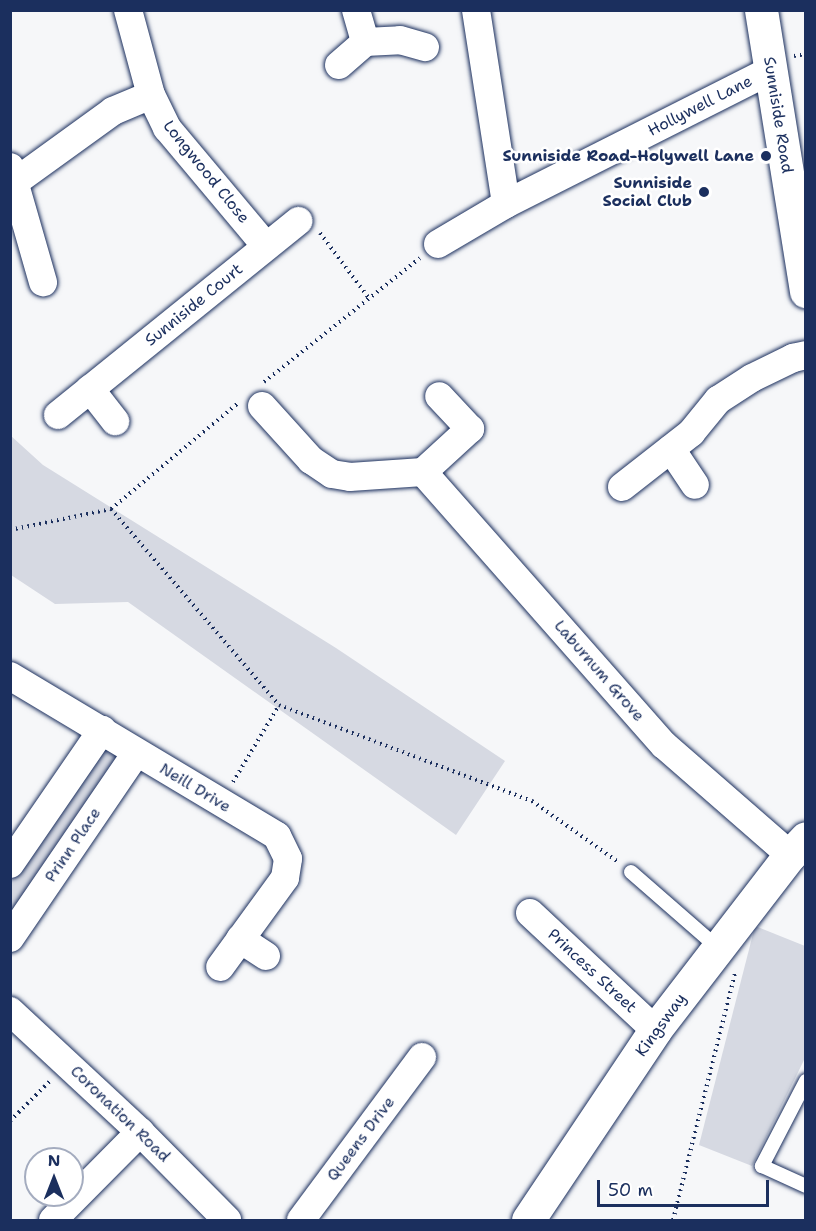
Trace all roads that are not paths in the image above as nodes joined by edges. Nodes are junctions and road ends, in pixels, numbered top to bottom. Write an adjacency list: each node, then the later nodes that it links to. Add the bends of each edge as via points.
1 (128, 10): 9 (street, Longwood Close)
2 (356, 10): 5 (street)
3 (476, 10): 11 (street)
4 (761, 10): 8 (street, Sunniside Road)
5 (365, 42): 6 (street, via 400,40); 7 (street)
6 (425, 47)
7 (339, 65)
8 (771, 70): 11 (street, Hollywell Lane); 16 (street, Sunniside Road)
9 (151, 95): 10 (street, via 113,111); 14 (street, Longwood Close, via 167,128)
10 (13, 174): 15 (street)
11 (506, 204): 13 (street, Hollywell Lane)
12 (298, 221): 14 (street, Sunniside Court)
13 (438, 244)
14 (266, 246): 18 (street, Sunniside Court)
15 (43, 282)
16 (806, 291)
17 (806, 355): 23 (street, via 752,378 717,400 691,433)
18 (90, 389): 21 (street, Sunniside Court); 22 (street)
19 (439, 396): 24 (street, via 470,429)
20 (254, 397): 24 (street, via 311,460 332,474 350,477)
21 (58, 415)
22 (116, 421)
23 (671, 449): 25 (street); 26 (street)
24 (423, 472): 30 (street, Laburnum Grove, via 664,745)
25 (695, 485)
26 (622, 487)
27 (10, 676): 28 (street, Neill Drive)
28 (102, 730): 29 (street, Neill Drive); 31 (street)
29 (136, 753): 34 (street, Prinn Place); 35 (street, Neill Drive, via 277,836 288,859 285,878)
30 (798, 846): 36 (street, Kingsway)
31 (10, 864)
32 (631, 872): 36 (lane)
33 (530, 913): 40 (street, Princess Street)
34 (10, 938)
35 (240, 939): 37 (street); 38 (street, Neill Drive)
36 (719, 946): 40 (street, Kingsway)
37 (266, 956)
38 (220, 967)
39 (10, 1011): 43 (street, Coronation Road)
40 (655, 1030): 48 (street, Kingsway)
41 (422, 1057): 47 (street, Queens Drive)
42 (806, 1081): 44 (lane, via 762,1166)
43 (140, 1132): 45 (street); 46 (street, Coronation Road)
44 (806, 1186)
45 (52, 1221)
46 (228, 1221)
47 (301, 1221)
48 (528, 1221)

